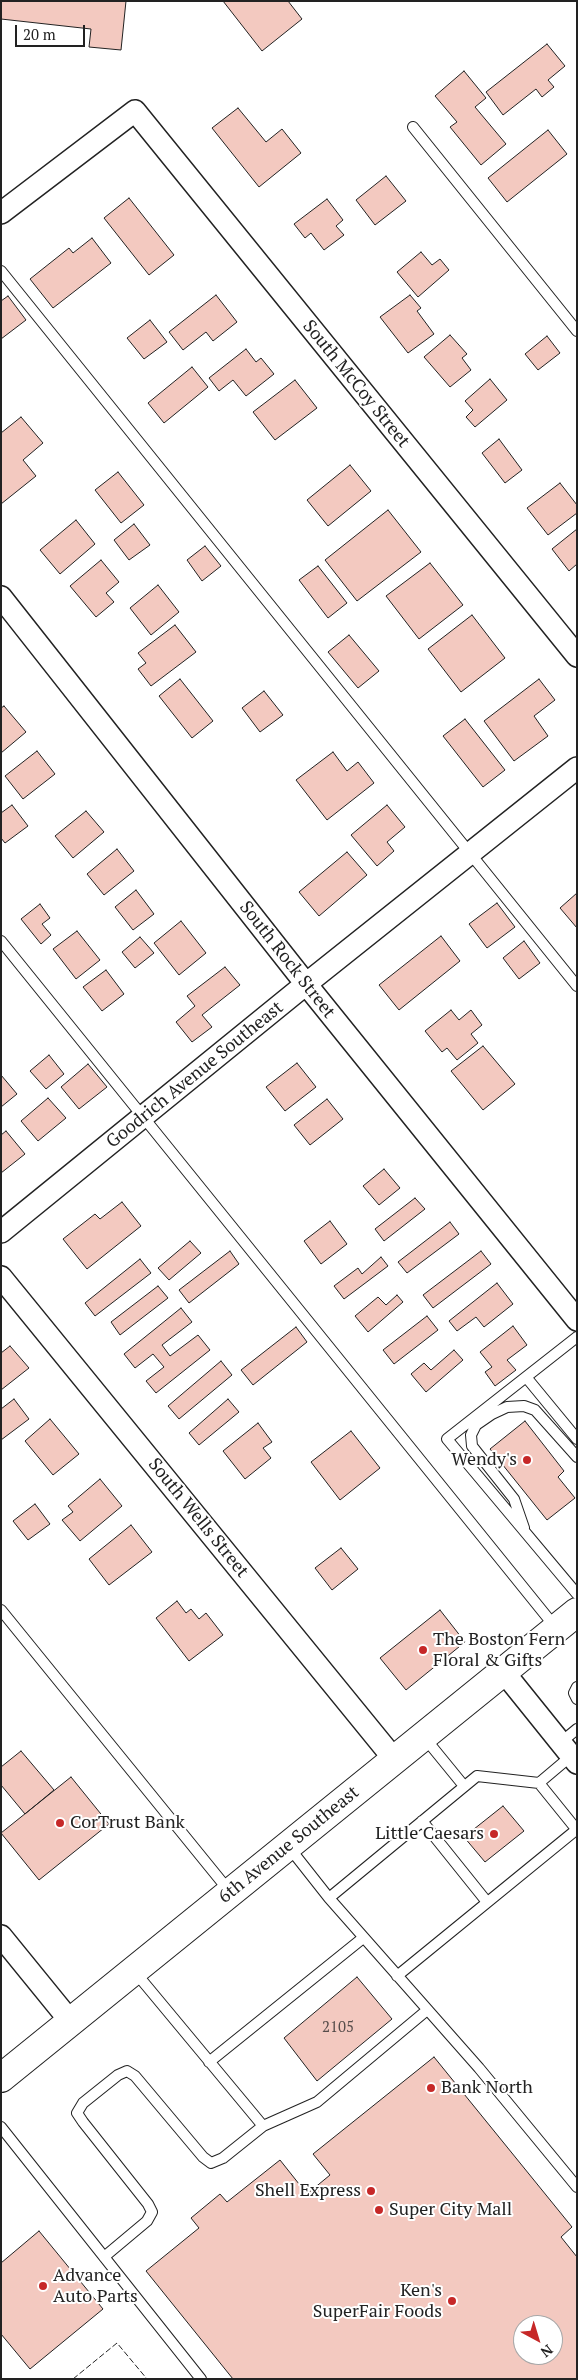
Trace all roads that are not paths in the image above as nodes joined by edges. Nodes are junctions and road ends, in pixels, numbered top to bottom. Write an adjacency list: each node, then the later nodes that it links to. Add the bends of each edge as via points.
1 (413, 127): 4 (lane)
2 (1, 213): 6 (street, South McCoy Street, via 135,111)
3 (1, 271): 8 (lane)
4 (577, 330)
5 (1, 597): 10 (street, South Rock Street)
6 (577, 656)
7 (577, 768): 8 (street, Goodrich Avenue Southeast)
8 (471, 852): 10 (street, Goodrich Avenue Southeast); 11 (lane)
9 (1, 941): 12 (lane)
10 (306, 984): 12 (street, Goodrich Avenue Southeast); 15 (street, South Rock Street)
11 (577, 986)
12 (144, 1116): 13 (street, Goodrich Avenue Southeast); 23 (lane)
13 (1, 1232)
14 (1, 1277): 30 (street, South Wells Street)
15 (577, 1320)
16 (577, 1337): 17 (lane)
17 (526, 1377): 18 (lane); 20 (lane, via 446,1439)
18 (577, 1439)
19 (577, 1457): 20 (lane, via 535,1410 524,1406 507,1407 476,1426 471,1435 472,1446 514,1499)
20 (526, 1534): 21 (lane)
21 (577, 1594)
22 (1, 1610): 36 (lane)
23 (567, 1621): 24 (highway, 6th Avenue Southeast)
24 (503, 1671): 28 (highway, 6th Avenue Southeast); 29 (street)
25 (577, 1687): 26 (lane, via 574,1693)
26 (577, 1699)
27 (577, 1729): 29 (lane)
28 (423, 1736): 30 (highway, 6th Avenue Southeast); 32 (lane)
29 (570, 1754): 31 (lane)
30 (394, 1759): 35 (highway, 6th Avenue Southeast)
31 (539, 1783): 32 (lane, via 477,1776); 34 (lane)
32 (464, 1786): 33 (lane)
33 (422, 1821): 37 (lane); 38 (lane)
34 (576, 1830): 38 (lane)
35 (288, 1846): 36 (highway, 6th Avenue Southeast); 37 (lane)
36 (230, 1893): 41 (highway, 6th Avenue Southeast)
37 (329, 1898): 40 (lane)
38 (487, 1902): 42 (lane)
39 (1, 1936): 44 (street)
40 (363, 1938): 42 (lane); 45 (lane)
41 (133, 1971): 44 (highway, 6th Avenue Southeast); 45 (lane)
42 (397, 1976): 43 (lane)
43 (426, 2011): 47 (lane, via 317,2102); 49 (lane, via 479,2068)
44 (71, 2022): 46 (highway, 6th Avenue Southeast)
45 (209, 2062): 47 (lane)
46 (1, 2078)
47 (262, 2126): 50 (lane, via 223,2158 211,2163 135,2076 127,2071 90,2097 77,2113 152,2212 146,2222)
48 (1, 2127): 50 (lane)
49 (577, 2187)
50 (104, 2257): 51 (lane)
51 (201, 2379)

